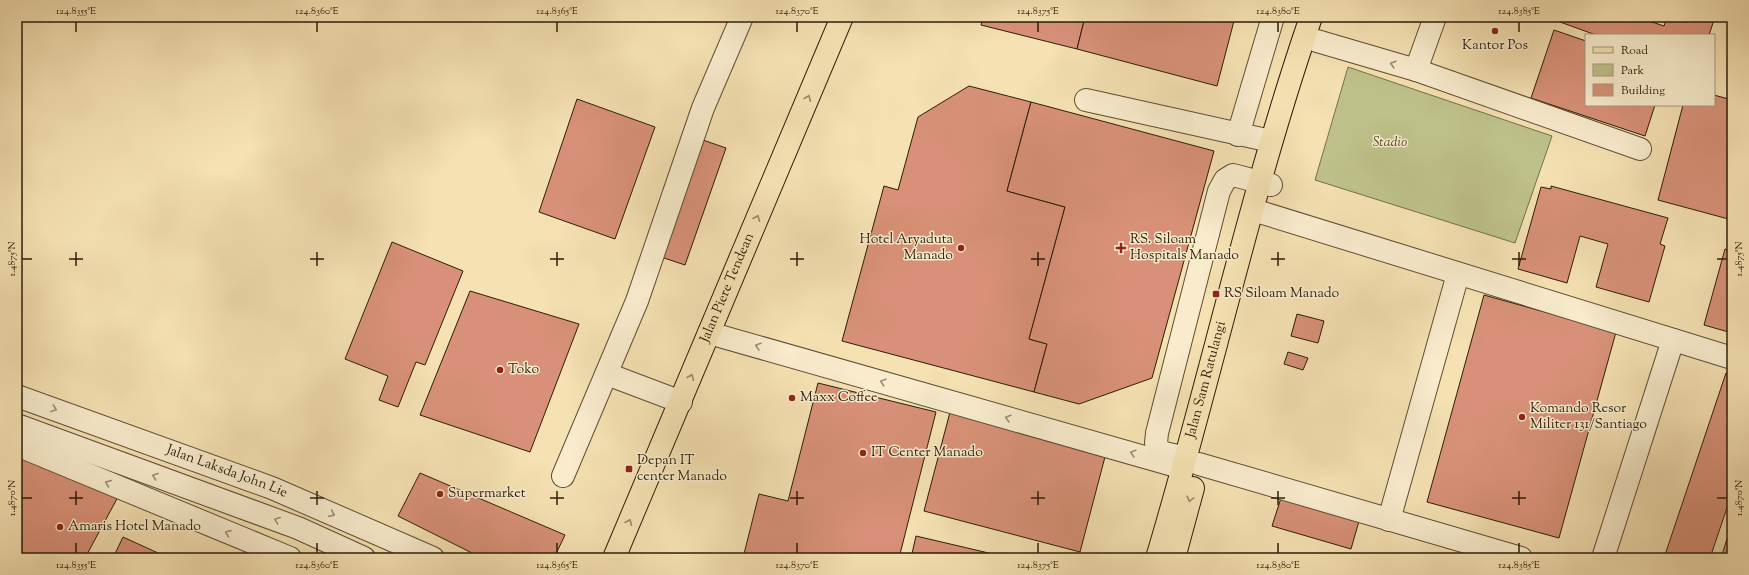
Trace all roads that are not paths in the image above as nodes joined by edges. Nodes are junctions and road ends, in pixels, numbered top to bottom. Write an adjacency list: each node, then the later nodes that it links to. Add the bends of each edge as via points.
1 (742, 17): 19 (lane, via 703,108 637,301)
2 (842, 17): 16 (main road, Jalan Piere Tendean, one-way to 2)
3 (1273, 17): 10 (lane)
4 (1311, 17): 11 (main road, Jalan Sam Ratulangi)
5 (1325, 17): 7 (main road, Jalan Sam Ratulangi)
6 (1435, 17): 8 (lane)
7 (1317, 41): 8 (lane, one-way to 7); 13 (main road, Jalan Sam Ratulangi, via 1280,149)
8 (1416, 70): 12 (lane)
9 (1086, 100): 10 (lane)
10 (1238, 135): 11 (lane)
11 (1271, 141): 13 (main road, Jalan Sam Ratulangi)
12 (1640, 149)
13 (1265, 183): 14 (main road, Jalan Sam Ratulangi); 24 (main road, Jalan Sam Ratulangi); 24 (lane, via 1234,175 1225,180 1219,191 1156,443 1160,452)
14 (1263, 213): 15 (lane); 24 (main road, Jalan Sam Ratulangi)
15 (1458, 274): 17 (lane); 26 (lane)
16 (709, 333): 21 (main road, Jalan Piere Tendean, one-way to 16); 24 (lane, one-way to 16)
17 (1673, 340): 18 (lane); 35 (lane)
18 (1732, 358)
19 (607, 374): 21 (lane); 25 (lane)
20 (17, 396): 30 (lane, Jalan Laksda John Lie, one-way to 30, via 272,488)
21 (681, 402): 31 (main road, Jalan Piere Tendean, one-way to 21)
22 (17, 425): 29 (lane, Jalan Laksda John Lie, one-way to 22, via 298,528)
23 (17, 445): 27 (lane, one-way to 23)
24 (1190, 464): 26 (lane); 32 (main road, Jalan Sam Ratulangi); 33 (main road, Jalan Sam Ratulangi, one-way to 33)
25 (563, 476)
26 (1389, 520): 34 (lane)
27 (257, 552): 28 (lane)
28 (290, 558)
29 (364, 558)
30 (433, 558)
31 (614, 558)
32 (1157, 558)
33 (1174, 558)
34 (1521, 558)
35 (1603, 558)

